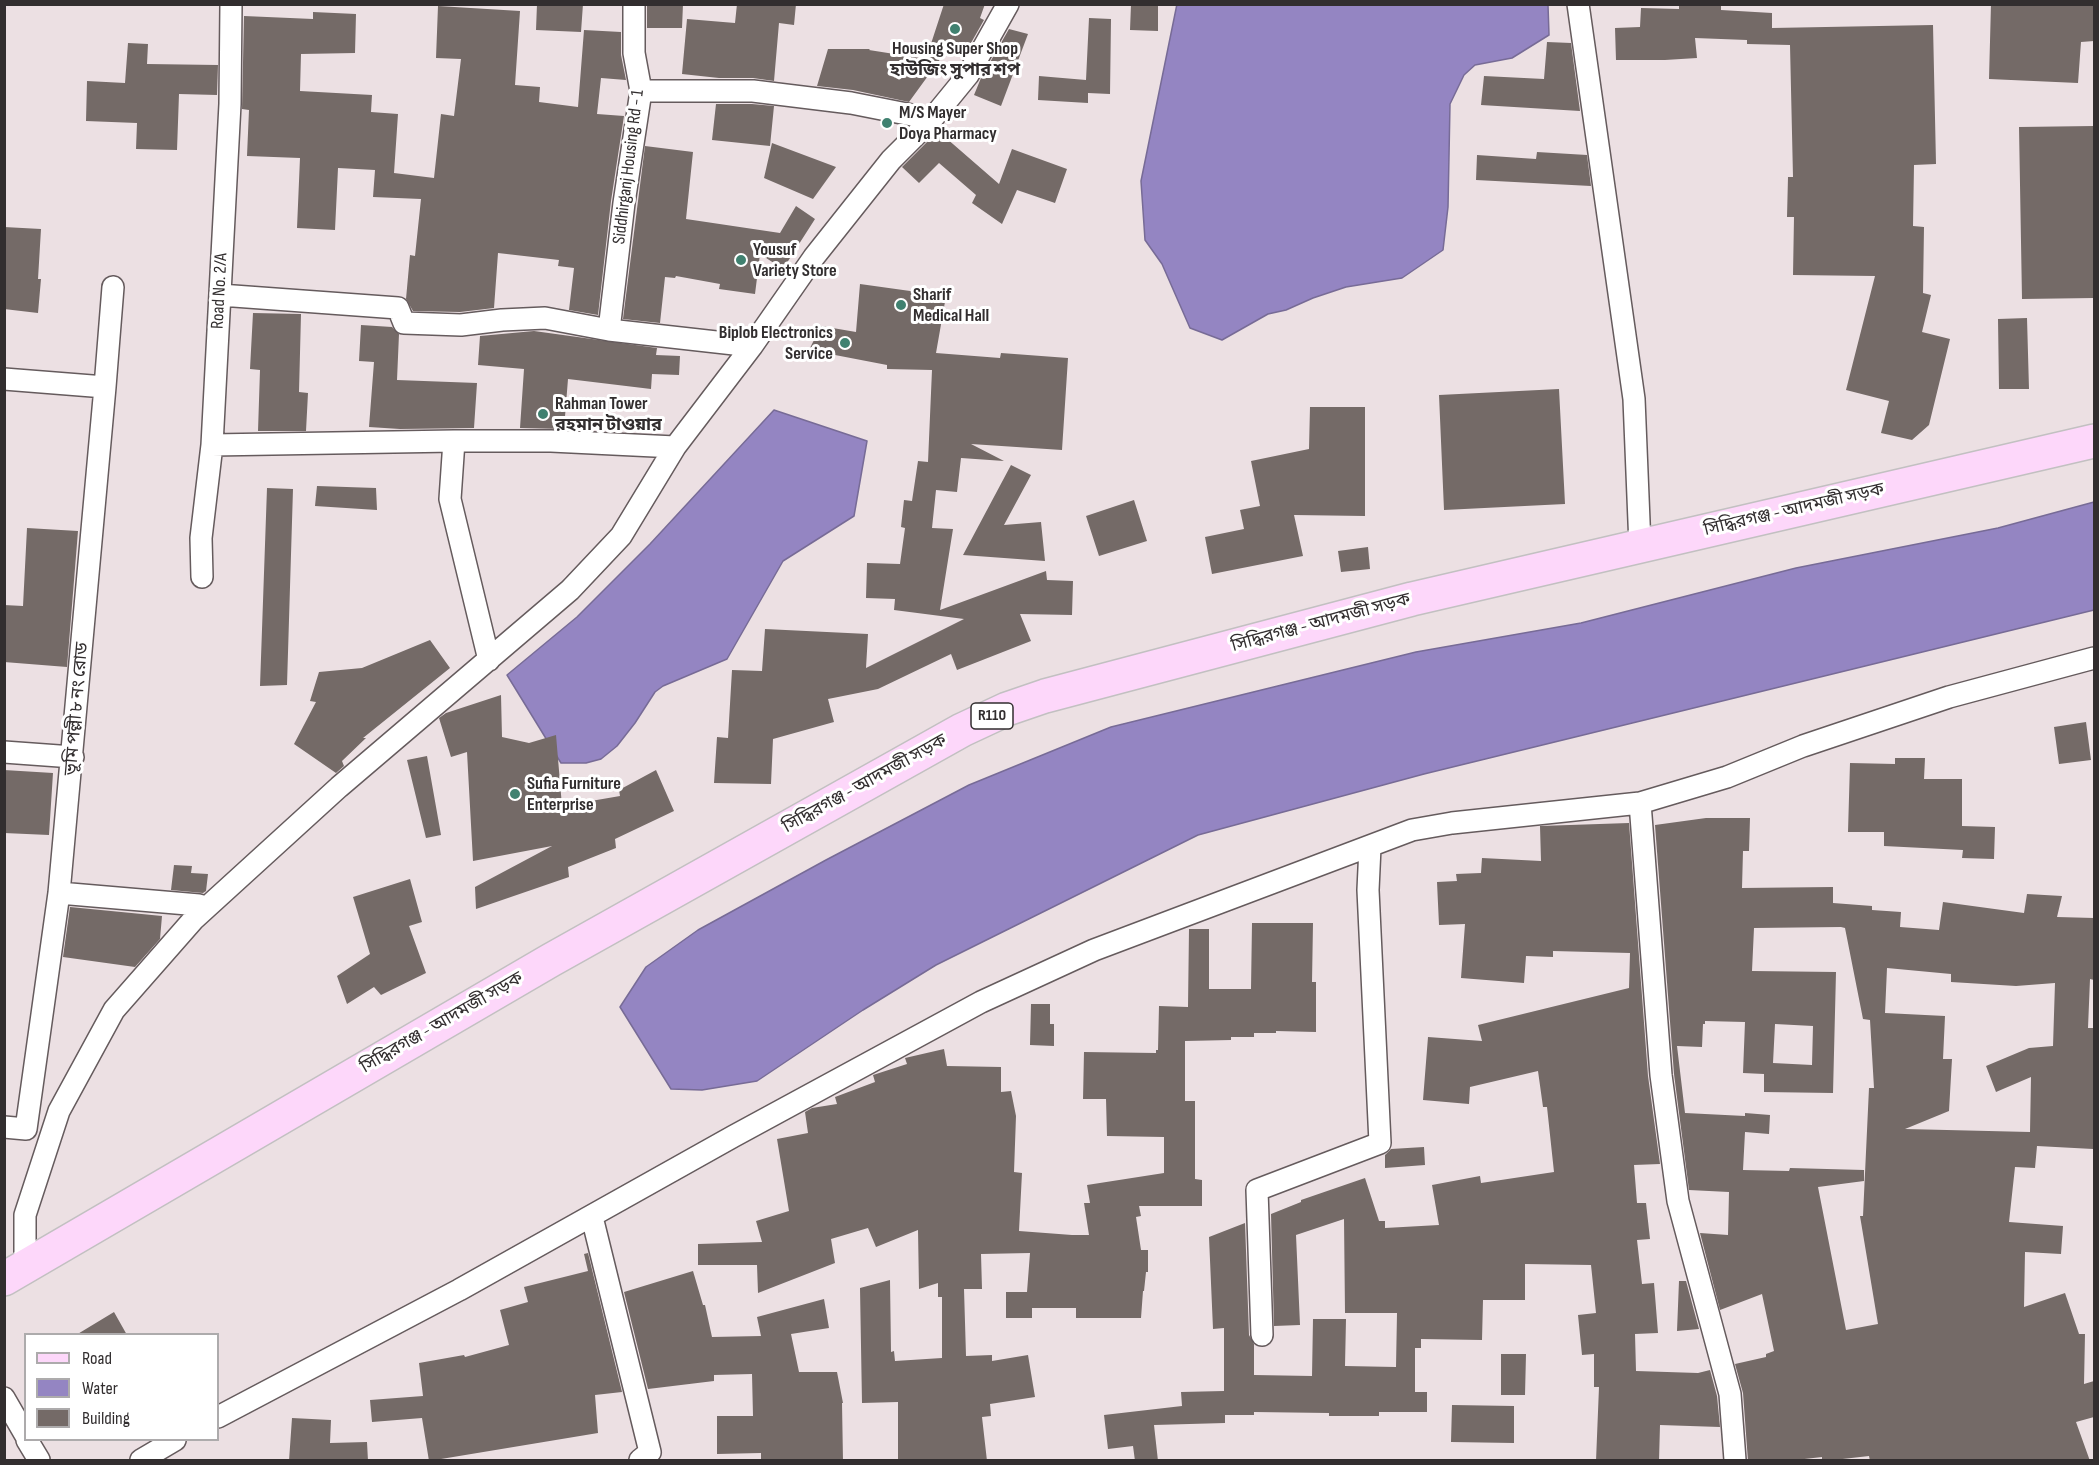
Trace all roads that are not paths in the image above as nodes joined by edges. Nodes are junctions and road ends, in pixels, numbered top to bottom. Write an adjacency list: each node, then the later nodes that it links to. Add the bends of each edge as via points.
1 (231, 4): 8 (street, Road No. 2/A)
2 (634, 4): 5 (street, Siddhirganj Housing Rd - 1, via 634,53)
3 (1008, 4): 6 (street, via 968,75)
4 (1578, 4): 17 (street, via 1634,399)
5 (641, 91): 6 (street, via 753,92 851,103); 9 (street, Siddhirganj Housing Rd - 1)
6 (932, 119): 10 (street, via 884,169 814,257)
7 (112, 287): 12 (street, ভূমি পল্লী ৮ নং রোড)
8 (220, 295): 9 (street, via 398,308 404,323 461,325 545,318); 15 (street, Road No. 2/A)
9 (609, 330): 10 (street)
10 (752, 346): 16 (street)
11 (4, 379): 12 (street)
12 (105, 387): 22 (street, ভূমি পল্লী ৮ নং রোড)
13 (454, 441): 15 (street); 16 (street); 20 (street, via 450,499)
14 (2094, 441): 17 (main road, সিদ্ধিরগঞ্জ - আদমজী সড়ক / R110)
15 (212, 445): 18 (street, Road No. 2/A, via 201,538)
16 (675, 447): 20 (street, via 621,536 570,590)
17 (1640, 546): 29 (main road, সিদ্ধিরগঞ্জ - আদমজী সড়ক / R110, via 1412,599 1007,709 660,887 551,960)
18 (202, 577)
19 (2094, 658): 23 (street, via 1949,697 1803,746 1727,777)
20 (489, 660): 29 (street, via 339,787 193,920 114,1010 59,1111 25,1215)
21 (4, 752): 22 (street)
22 (73, 757): 25 (street, ভূমি পল্লী ৮ নং রোড)
23 (1640, 803): 24 (street, via 1452,823 1412,830); 39 (street, via 1661,1075 1678,1201 1730,1394)
24 (1370, 847): 28 (street, via 1094,950 981,1002); 30 (street, via 1368,890 1380,1143 1257,1190)
25 (59, 893): 26 (street); 27 (street, ভূমি পল্লী ৮ নং রোড, via 26,1129)
26 (199, 905)
27 (4, 1127)
28 (592, 1217): 32 (street); 38 (street, via 650,1452)
29 (15, 1273)
30 (1262, 1335)
31 (4, 1398): 33 (street)
32 (219, 1416)
33 (24, 1434)
34 (28, 1441): 36 (street)
35 (174, 1441): 37 (street)
36 (39, 1461)
37 (141, 1461)
38 (640, 1461)
39 (1735, 1461)

